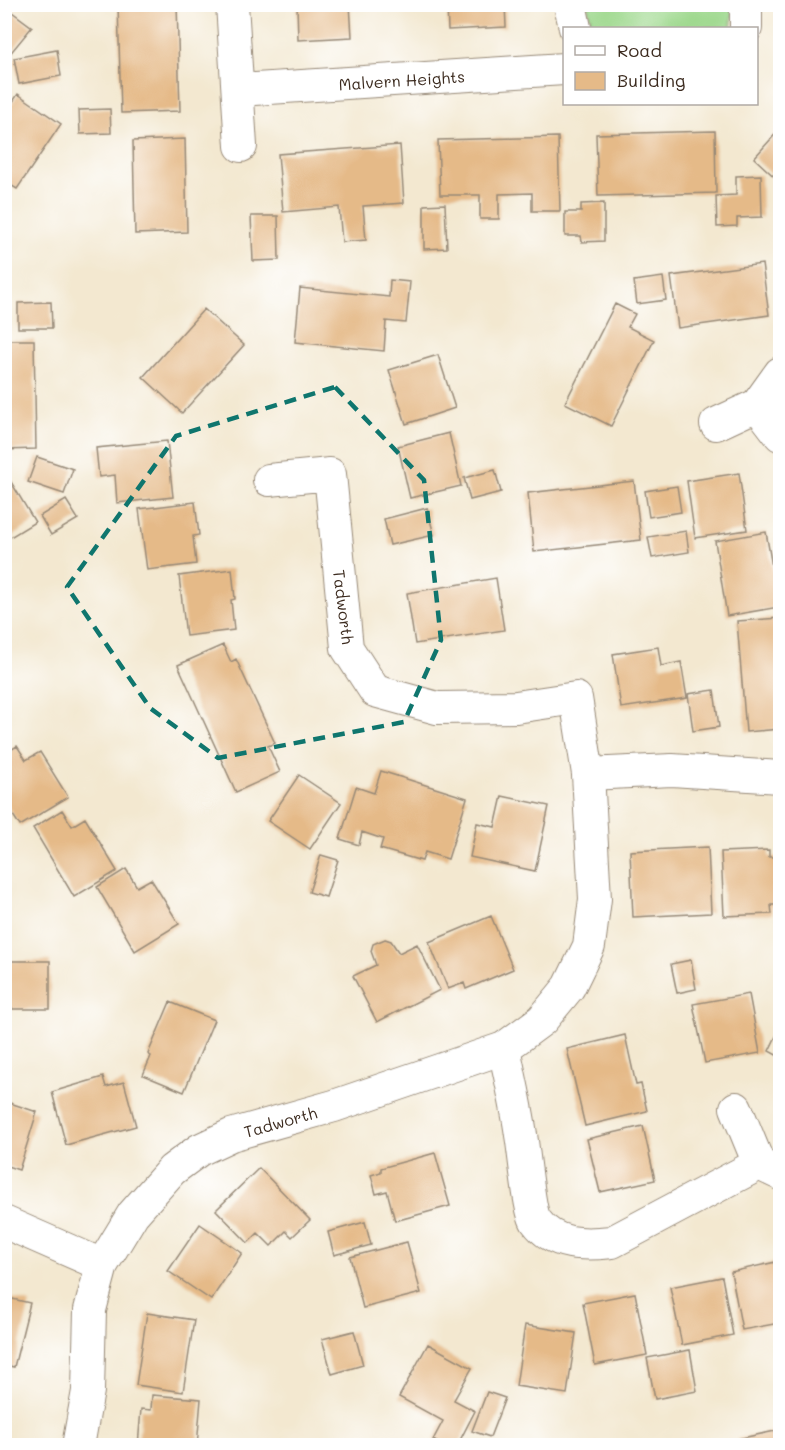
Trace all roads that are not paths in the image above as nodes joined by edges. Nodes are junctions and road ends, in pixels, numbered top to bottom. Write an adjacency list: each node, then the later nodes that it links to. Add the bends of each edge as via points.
1 (232, 4): 7 (street)
2 (570, 4): 4 (street)
3 (746, 4): 5 (street)
4 (575, 27)
5 (746, 27)
6 (563, 69): 7 (street, Malvern Heights)
7 (238, 90): 8 (street)
8 (241, 146)
9 (780, 373): 10 (street)
10 (757, 405): 11 (street); 12 (street)
11 (716, 424)
12 (780, 435)
13 (269, 480): 14 (street, Tadworth, via 330,474 347,648 375,691 437,708 516,707 576,698)
14 (588, 774): 15 (street, via 672,770); 16 (street, Tadworth, via 595,899 589,946 569,987 542,1020)
15 (780, 777)
16 (504, 1048): 18 (street, via 534,1219 560,1240 585,1245 612,1242); 20 (street, Tadworth, via 334,1106 231,1135 199,1150 172,1170 133,1214)
17 (736, 1108): 18 (street)
18 (770, 1169)
19 (4, 1222): 20 (street)
20 (102, 1264): 21 (street, Tadworth, via 90,1310 87,1391)
21 (78, 1446)

